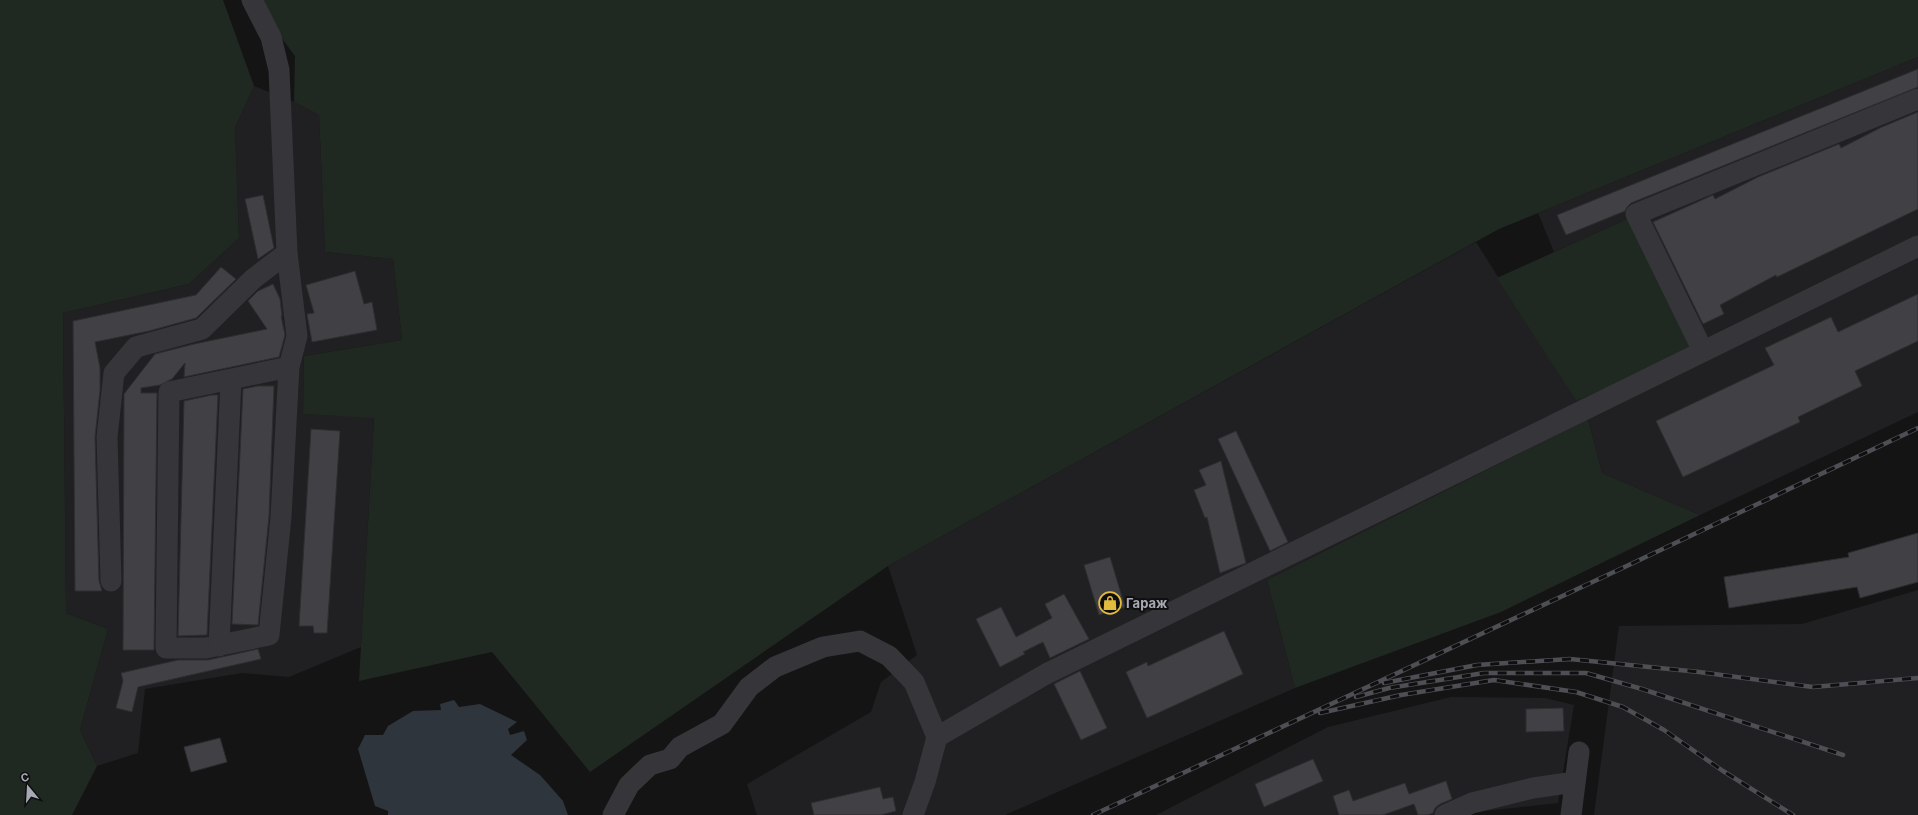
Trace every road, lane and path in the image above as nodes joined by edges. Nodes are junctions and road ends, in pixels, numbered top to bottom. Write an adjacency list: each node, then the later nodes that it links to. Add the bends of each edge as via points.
1 (252, 0): 4 (street, via 271,38 279,70)
2 (1918, 99): 5 (street, via 1636,214)
3 (1918, 246): 5 (street)
4 (287, 253): 6 (street, via 297,336); 8 (street, via 253,279 202,328 136,347 114,374 107,437)
5 (1704, 352): 10 (street, via 1046,674)
6 (289, 368): 7 (street); 9 (street, via 282,517 269,635)
7 (231, 380): 9 (street); 9 (street, via 169,392 166,648)
8 (110, 581)
9 (219, 646)
10 (937, 737): 13 (street, via 914,682 889,656 860,641 823,647 775,667 749,687 722,724 680,747 670,758 650,765 629,785); 14 (street)
11 (1579, 752): 12 (street)
12 (1575, 782): 15 (street, via 1533,788 1472,803); 16 (street)
13 (613, 815)
14 (914, 815)
15 (1445, 815)
16 (1571, 815)

